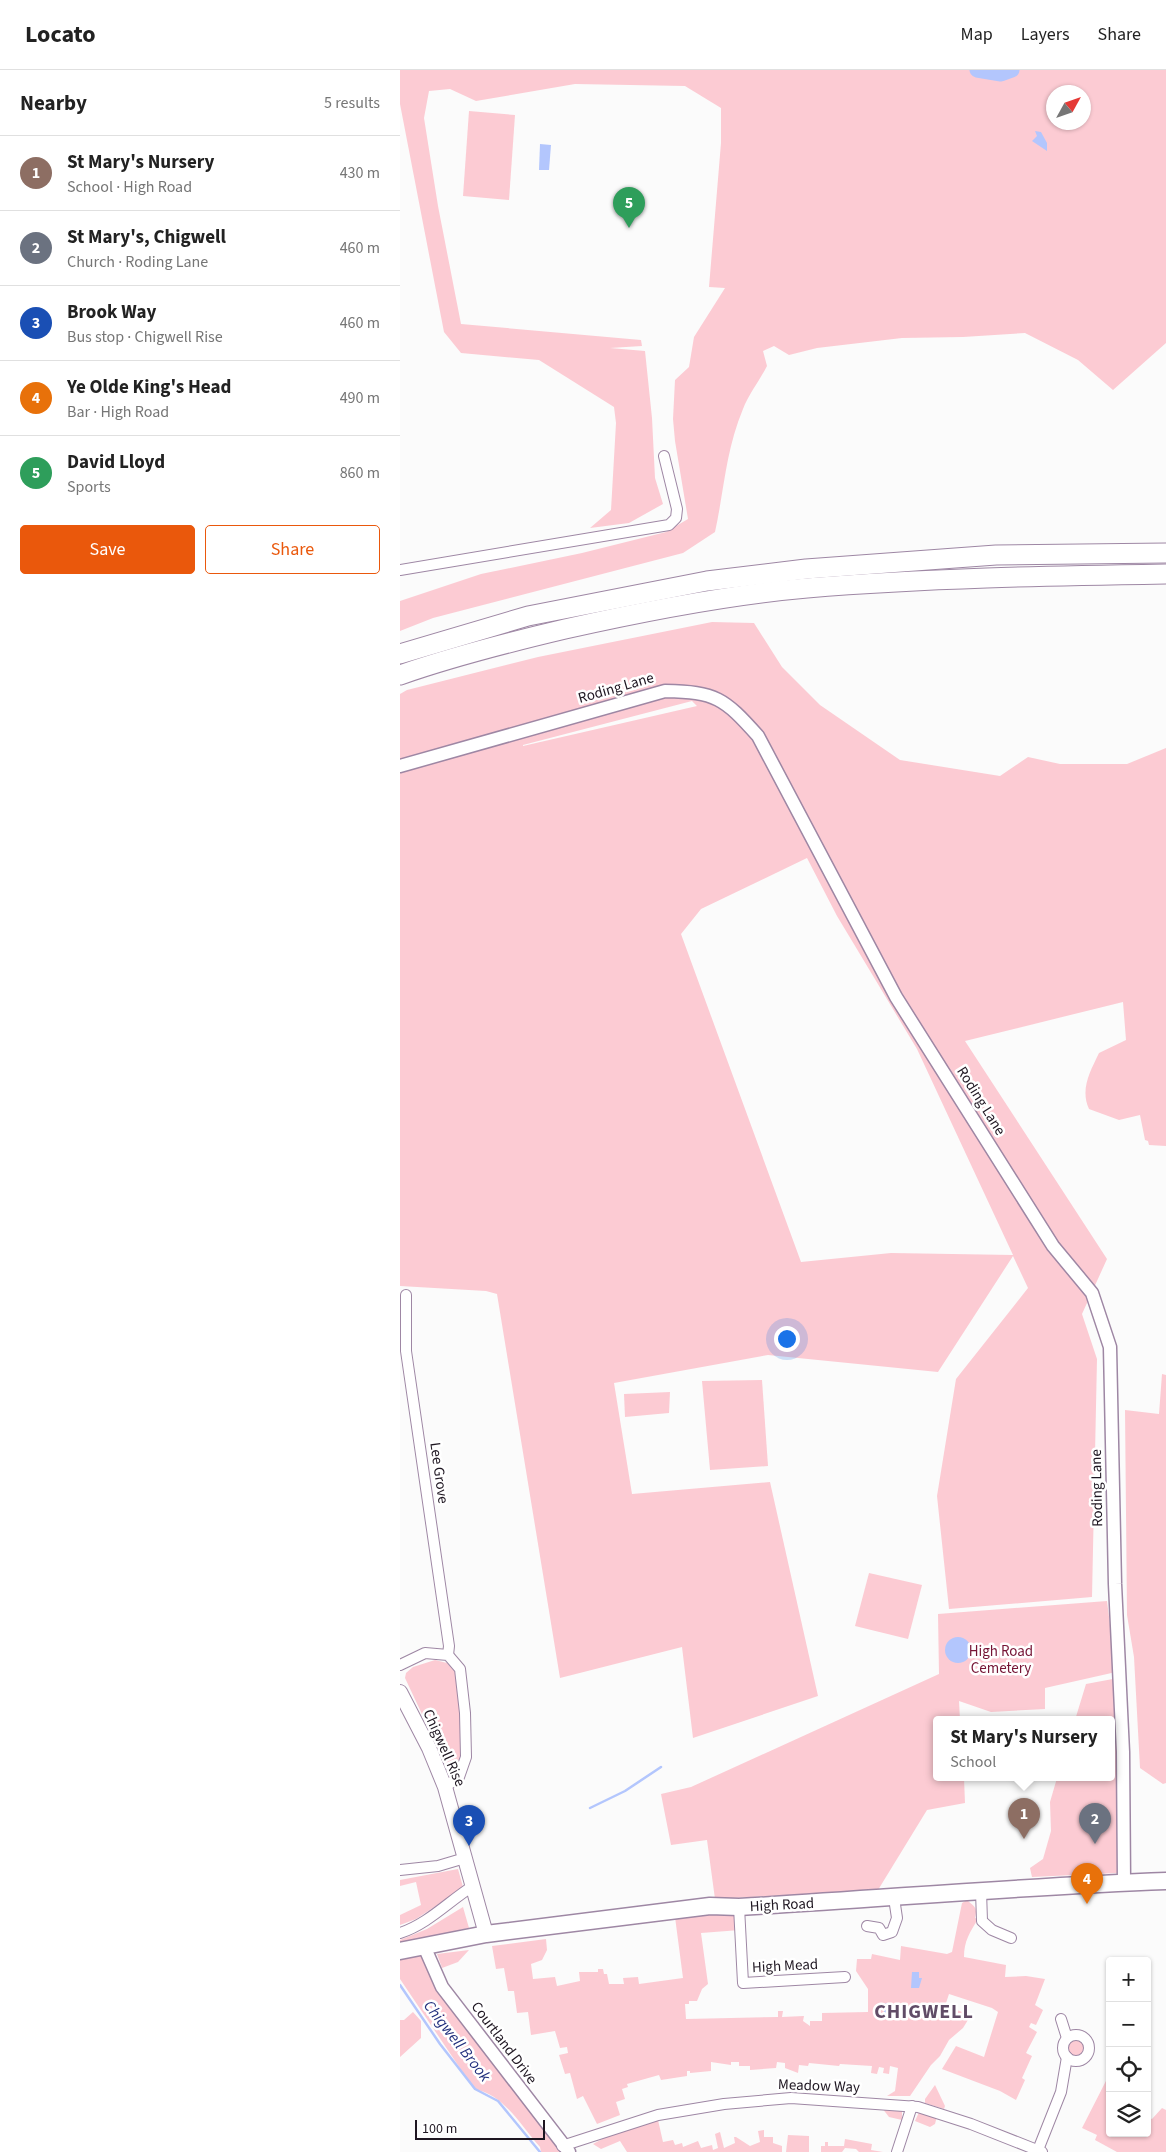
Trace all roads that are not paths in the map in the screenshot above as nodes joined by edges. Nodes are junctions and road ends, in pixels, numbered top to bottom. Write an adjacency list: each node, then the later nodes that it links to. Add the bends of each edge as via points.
1 (664, 456): 3 (street, via 677,510 670,525)
2 (1166, 553): 5 (highway, via 996,555 806,569 707,581 528,616)
3 (400, 570)
4 (1166, 574): 6 (highway, via 998,576 806,588 623,616 508,642)
5 (400, 654)
6 (400, 675)
7 (400, 766): 16 (street, Roding Lane, via 665,691 691,691 715,696 737,713 758,736 896,997 1053,1246 1092,1293 1110,1347)
8 (406, 1295): 9 (street, Lee Grove, via 406,1352)
9 (448, 1655): 10 (street, via 425,1653); 12 (street, Lee Grove, via 460,1669 466,1757 459,1777)
10 (400, 1665)
11 (400, 1692): 12 (main road, Chigwell Rise, via 429,1748)
12 (444, 1787): 13 (main road, Chigwell Rise)
13 (466, 1858): 14 (street, via 438,1866); 17 (main road, Chigwell Rise)
14 (400, 1870)
15 (1166, 1881): 16 (main road, High Road)
16 (1124, 1882): 18 (main road, High Road)
17 (474, 1886): 22 (street, via 410,1930); 23 (main road, Chigwell Rise)
18 (981, 1892): 19 (main road, High Road); 24 (street, via 982,1921 992,1930)
19 (894, 1898): 20 (main road, High Road); 21 (street, via 897,1918 892,1932 883,1935 879,1928)
20 (739, 1907): 23 (main road, High Road, via 710,1906); 27 (street, High Mead, via 743,1984)
21 (867, 1925)
22 (400, 1933)
23 (486, 1934): 25 (main road, High Road)
24 (1011, 1938)
25 (424, 1946): 26 (main road, High Road); 32 (street, Courtland Drive, via 442,1987)
26 (400, 1951)
27 (845, 1978)
28 (1061, 2019): 29 (street)
29 (1067, 2038): 30 (street, via 1063,2046); 30 (street, via 1080,2035 1087,2041 1089,2049 1082,2059)
30 (1067, 2057): 33 (street, via 1060,2092)
31 (912, 2106): 32 (street, Meadow Way, via 791,2098 724,2104 658,2115); 33 (street, Meadow Way, via 971,2124); 34 (street)
32 (566, 2149)
33 (1040, 2151)
34 (897, 2152)

